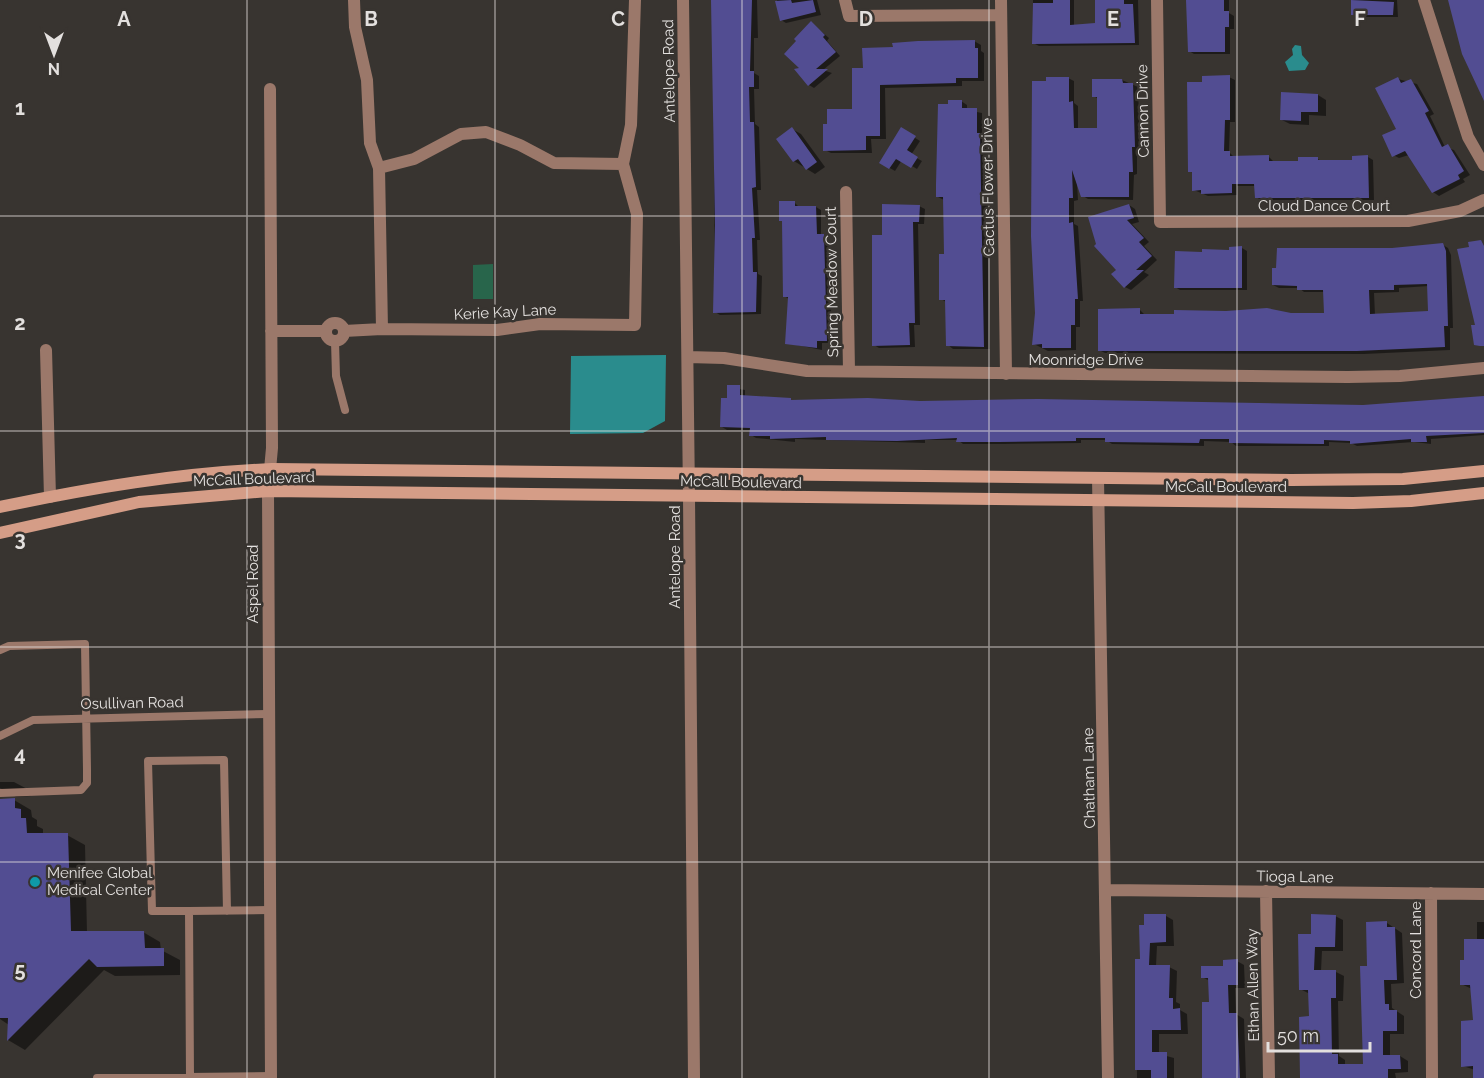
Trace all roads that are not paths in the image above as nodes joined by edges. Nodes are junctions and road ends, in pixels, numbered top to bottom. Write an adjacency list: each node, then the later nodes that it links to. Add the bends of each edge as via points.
1 (354, 0): 12 (street, via 355,27 367,80 370,142)
2 (634, 0): 10 (street, Kerie Kay Lane, via 631,125)
3 (683, 0): 22 (street, Antelope Road)
4 (845, 0): 8 (street, via 849,16)
5 (1001, 0): 8 (street, Cactus Flower Drive)
6 (1157, 0): 15 (street, Cannon Drive)
7 (1424, 0): 11 (street, via 1468,137)
8 (1001, 15): 25 (street, Cactus Flower Drive)
9 (270, 89): 17 (street, Aspel Road)
10 (623, 164): 12 (street, via 554,163 486,132 461,134 414,159); 16 (street, Kerie Kay Lane, via 637,214 635,325)
11 (1484, 165)
12 (379, 168): 16 (street)
13 (846, 192): 24 (street, Spring Meadow Court)
14 (1484, 200): 15 (street, Cloud Dance Court, via 1460,211 1407,221)
15 (1160, 222)
16 (382, 329): 19 (street)
17 (271, 331): 18 (street); 27 (street, Aspel Road)
18 (326, 331): 19 (street, via 335,322); 20 (street, via 328,338)
19 (344, 331): 20 (street, via 342,338)
20 (335, 341): 26 (lane, via 336,376)
21 (46, 350): 34 (street)
22 (688, 357): 24 (street, Moonridge Drive, via 724,358 807,371); 29 (street, Antelope Road)
23 (1484, 368): 25 (street, Moonridge Drive, via 1348,377)
24 (849, 371): 25 (street, Moonridge Drive)
25 (1006, 374)
26 (345, 410)
27 (272, 469): 29 (main road, McCall Boulevard); 31 (street, Aspel Road); 34 (main road, McCall Boulevard, via 145,480)
28 (1484, 471): 30 (main road, McCall Boulevard, via 1373,479)
29 (690, 472): 30 (main road, McCall Boulevard); 33 (street, Antelope Road)
30 (1098, 478): 35 (street, Chatham Lane)
31 (268, 491): 33 (main road, McCall Boulevard); 37 (main road, McCall Boulevard, via 139,502); 39 (street, Aspel Road)
32 (1484, 494): 35 (main road, McCall Boulevard, via 1353,503)
33 (690, 496): 35 (main road, McCall Boulevard); 53 (street, Antelope Road)
34 (50, 497): 36 (main road, McCall Boulevard)
35 (1098, 501): 43 (street, Chatham Lane)
36 (0, 507)
37 (0, 533)
38 (0, 650): 40 (lane, via 9,646 85,644)
39 (268, 714): 40 (lane, Osullivan Road); 48 (street, Aspel Road)
40 (86, 717): 41 (lane, Osullivan Road, via 33,720); 42 (lane, via 87,783 81,790)
41 (0, 736)
42 (0, 793)
43 (1106, 890): 44 (street, Tioga Lane); 54 (street, Chatham Lane)
44 (1266, 891): 45 (street, Tioga Lane); 55 (street, Ethan Allen Way)
45 (1431, 893): 46 (street, Tioga Lane); 56 (street, Concord Lane)
46 (1484, 894)
47 (227, 910): 48 (lane); 49 (lane); 49 (lane, via 224,759 148,761 152,911)
48 (269, 910): 51 (street, Aspel Road)
49 (189, 911): 50 (lane)
50 (190, 1077): 51 (lane); 52 (lane)
51 (272, 1077)
52 (97, 1078)
53 (694, 1078)
54 (1108, 1078)
55 (1269, 1078)
56 (1432, 1078)

